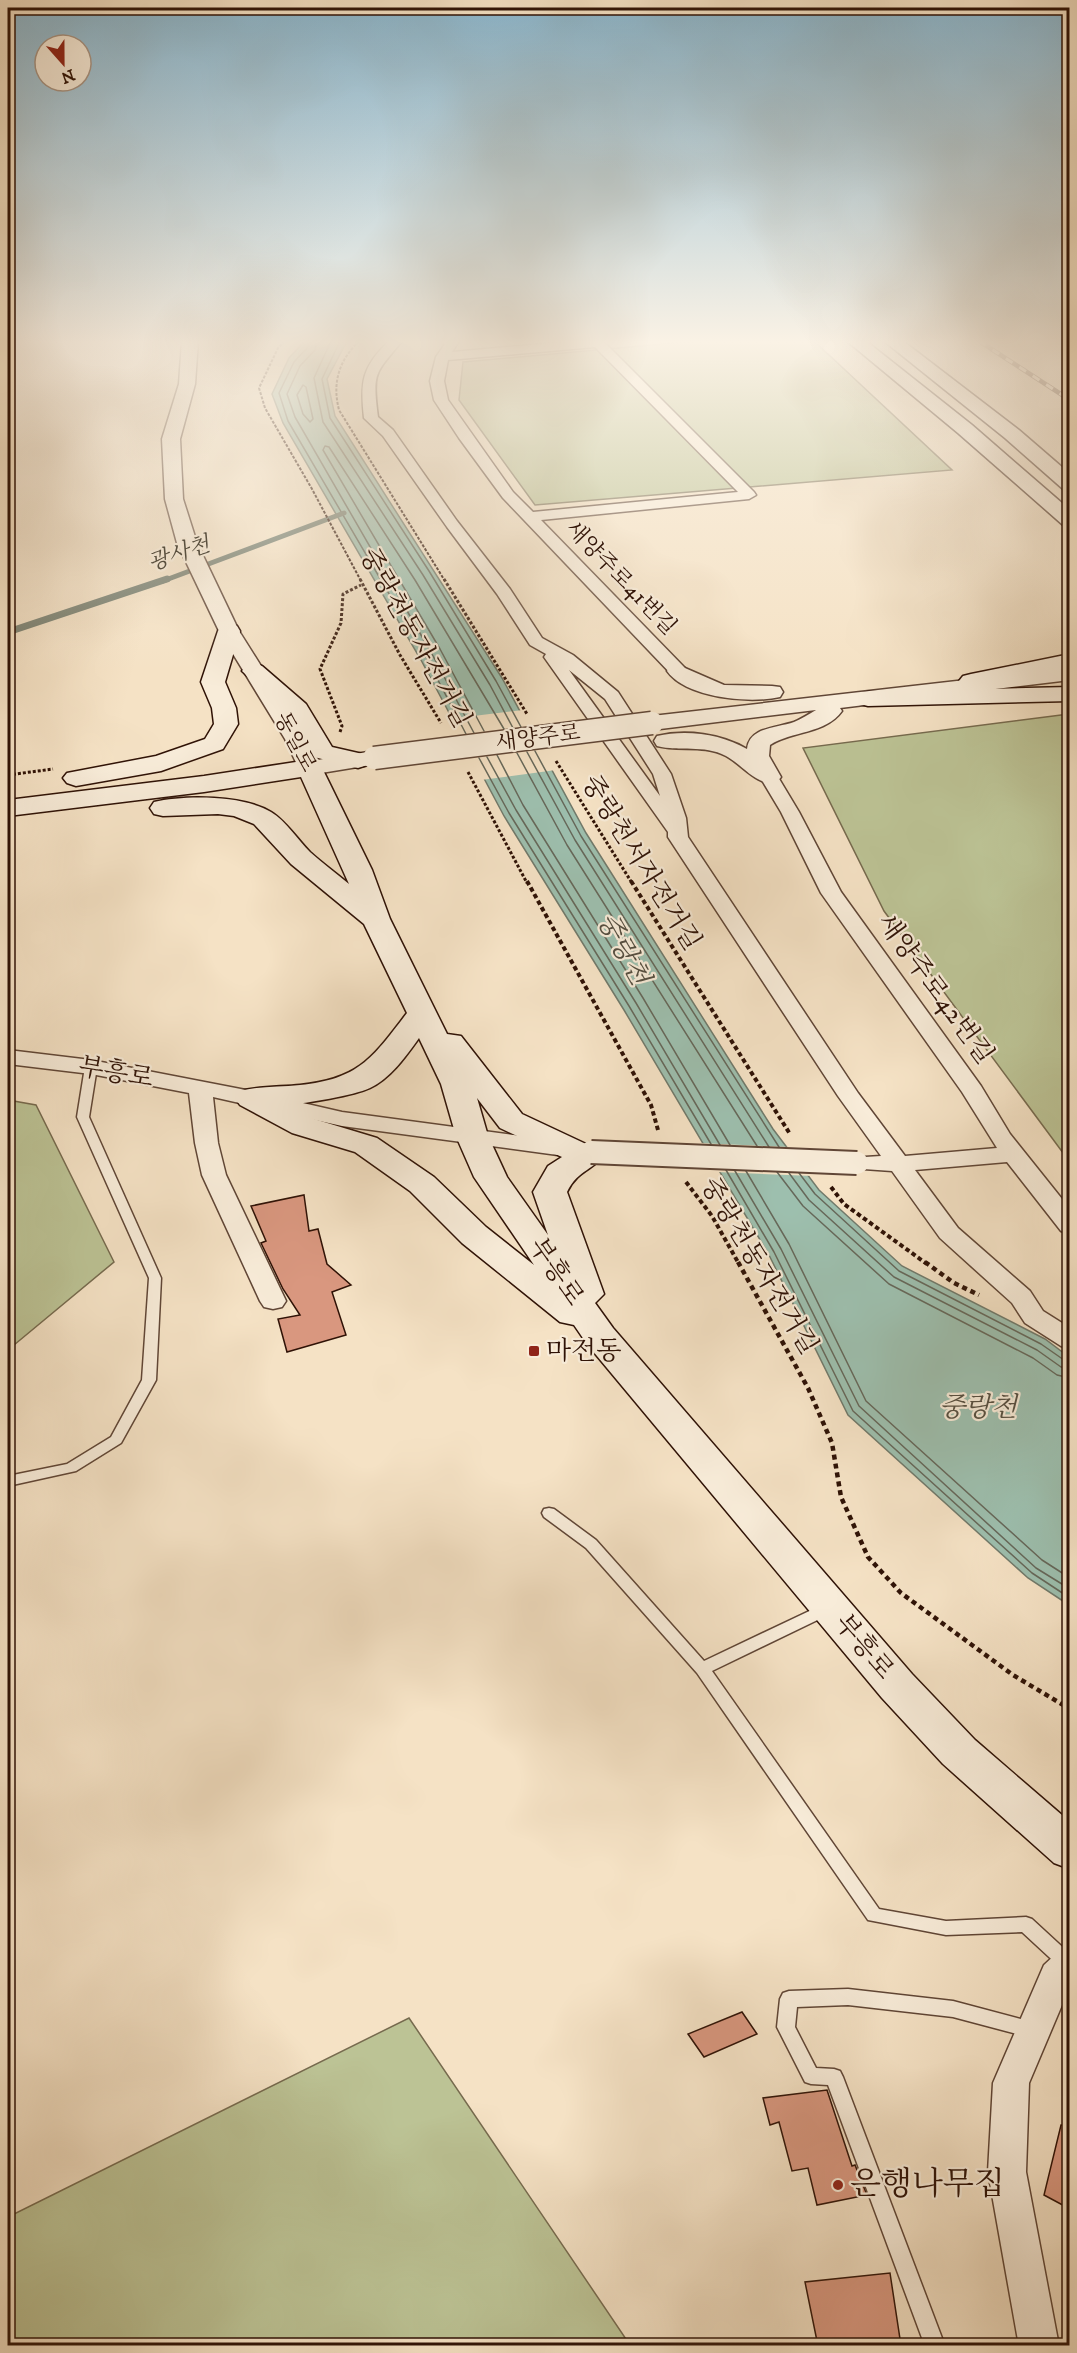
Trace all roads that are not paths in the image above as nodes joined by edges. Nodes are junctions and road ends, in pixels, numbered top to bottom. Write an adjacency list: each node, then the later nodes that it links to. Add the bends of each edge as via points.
1 (172, 451): 10 (street, 동일로, via 174,499 187,543)
2 (401, 451): 11 (street, via 536,641)
3 (477, 451): 8 (street, 새양주로41번길, via 508,495)
4 (705, 451): 8 (street, 새양주로41번길, via 749,495)
5 (990, 451): 9 (main road)
6 (1031, 451): 7 (main road)
7 (1070, 485)
8 (531, 517): 14 (street, 새양주로41번길)
9 (1070, 521)
10 (229, 631): 13 (street, 동일로); 23 (main road, via 213,682 226,723 214,744 161,763)
11 (543, 645): 26 (street); 26 (street, via 567,659 612,696 662,774)
12 (1070, 661): 17 (main road)
13 (254, 671): 20 (main road, via 297,709 323,752); 21 (street, 동일로)
14 (678, 671): 17 (street, via 705,688 735,694 847,686); 19 (street, via 685,691)
15 (1070, 674): 17 (street, 새양주로)
16 (1070, 693): 18 (main road)
17 (907, 694): 18 (street, 새양주로)
18 (860, 700): 19 (street, 새양주로); 22 (street, via 759,742 758,756)
19 (652, 725): 20 (street, 새양주로, bridge); 22 (street, via 746,756)
20 (366, 759): 21 (street, 새양주로); 27 (main road, via 336,772)
21 (309, 768): 24 (main road, 새양주로); 27 (main road, 동일로)
22 (769, 777): 36 (street, 새양주로42번길, via 831,893)
23 (8, 790)
24 (8, 808)
25 (8, 815): 28 (main road, via 180,806 239,809 263,818 302,858)
26 (678, 837): 37 (street)
27 (358, 870): 28 (main road, 동일로)
28 (376, 919): 29 (main road, 동일로)
29 (418, 1005): 33 (main road, via 388,1059 360,1081 303,1094); 34 (main road, 동일로, via 457,1084); 35 (main road, via 512,1121)
30 (8, 1057): 31 (street, 부흥로)
31 (91, 1067): 32 (street, 부흥로); 42 (lane, via 83,1117 155,1278 149,1380 116,1440 71,1467)
32 (200, 1088): 33 (street, 부흥로); 39 (street, via 214,1174)
33 (251, 1098): 34 (street, 부흥로, via 342,1119); 40 (main road, via 303,1126 366,1145 422,1184 474,1235)
34 (472, 1136): 35 (street); 40 (main road, 부흥로, via 491,1177)
35 (583, 1151): 37 (street, bridge); 40 (main road, via 560,1173 550,1192)
36 (1014, 1154): 37 (street); 38 (street, 새양주로42번길)
37 (897, 1164): 41 (street, via 950,1233 1021,1297 1034,1317)
38 (1070, 1226)
39 (273, 1301)
40 (600, 1336): 44 (main road, 부흥로)
41 (1070, 1340)
42 (8, 1481)
43 (549, 1513): 45 (lane, via 591,1544)
44 (830, 1607): 45 (lane); 46 (main road, 부흥로, via 959,1752)
45 (702, 1669): 47 (lane, via 874,1915 946,1928 1026,1924)
46 (1070, 1850)
47 (1069, 1964): 48 (street, via 1056,1976)
48 (1033, 2030): 49 (lane, via 953,2009 848,1997 789,1999 786,2026 811,2076 834,2077); 50 (street, via 1011,2083 1007,2172)
49 (935, 2346)
50 (1039, 2346)

